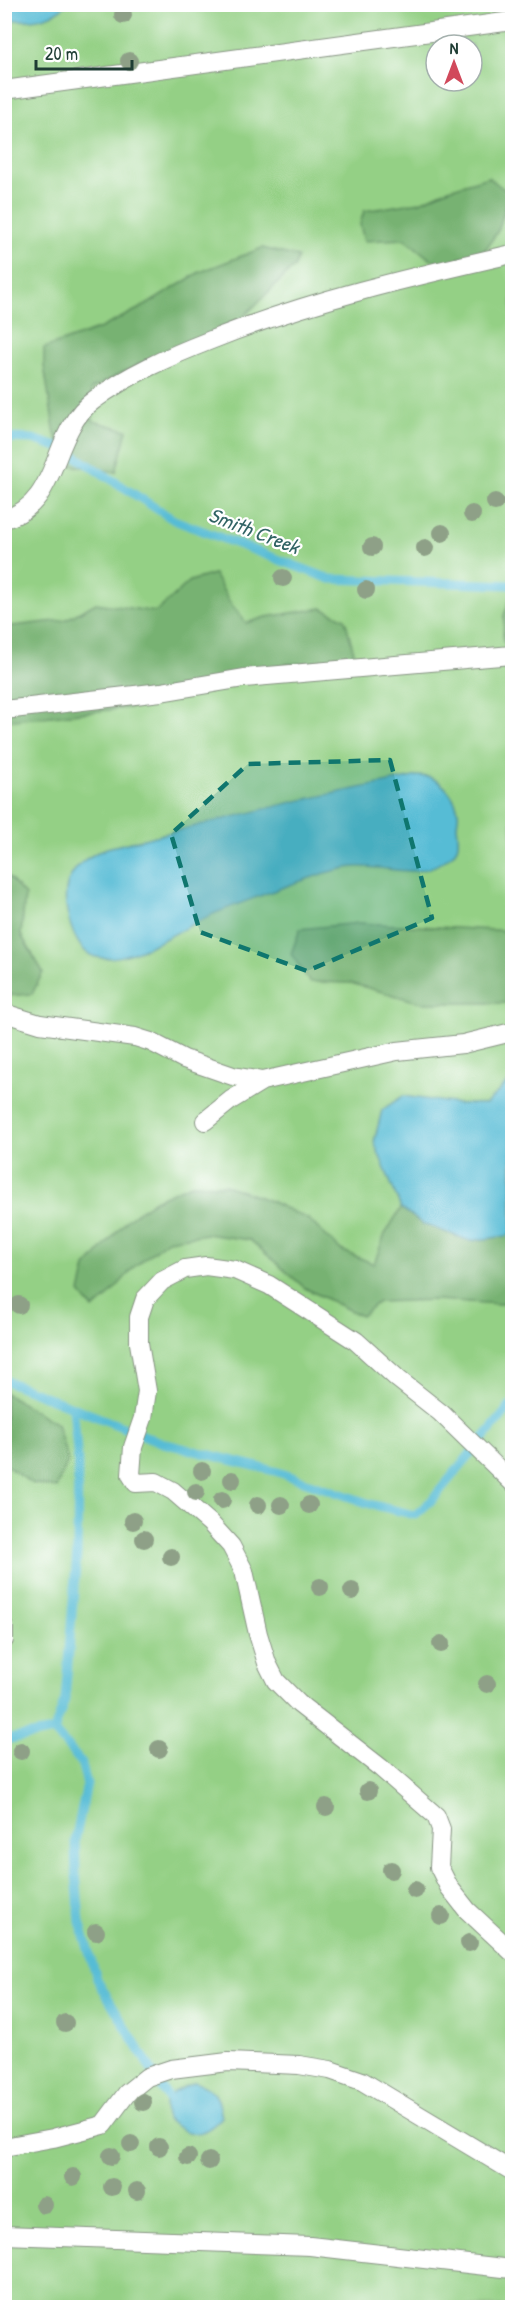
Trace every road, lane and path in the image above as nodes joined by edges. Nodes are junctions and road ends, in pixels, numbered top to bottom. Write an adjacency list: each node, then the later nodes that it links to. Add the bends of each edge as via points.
1 (513, 21): 2 (lane)
2 (4, 90)
3 (513, 254): 4 (lane, via 255,321 172,355 93,400 77,414 35,502)
4 (4, 519)
5 (513, 655): 6 (lane, via 244,678)
6 (4, 710)
7 (4, 1013): 9 (lane, via 40,1024 135,1037 233,1076)
8 (513, 1032): 9 (lane, via 463,1044 397,1051)
9 (262, 1081): 10 (lane)
10 (205, 1121)
11 (513, 1482): 14 (lane, via 356,1341 269,1285 235,1270 206,1266 185,1269 162,1281 145,1299 139,1317 139,1343 147,1391 133,1447 131,1475 136,1483 156,1482 173,1491 231,1546 244,1572 258,1634 276,1680 299,1704 381,1767 436,1816 441,1829 439,1867 449,1887 467,1910)
12 (4, 1627): 13 (lane)
13 (4, 1640)
14 (513, 1952)
15 (4, 2147): 16 (lane, via 103,2125 127,2093 147,2077 171,2069 228,2062 299,2065 362,2081)
16 (513, 2170)
17 (4, 2235): 18 (lane, via 310,2246)
18 (513, 2270)

